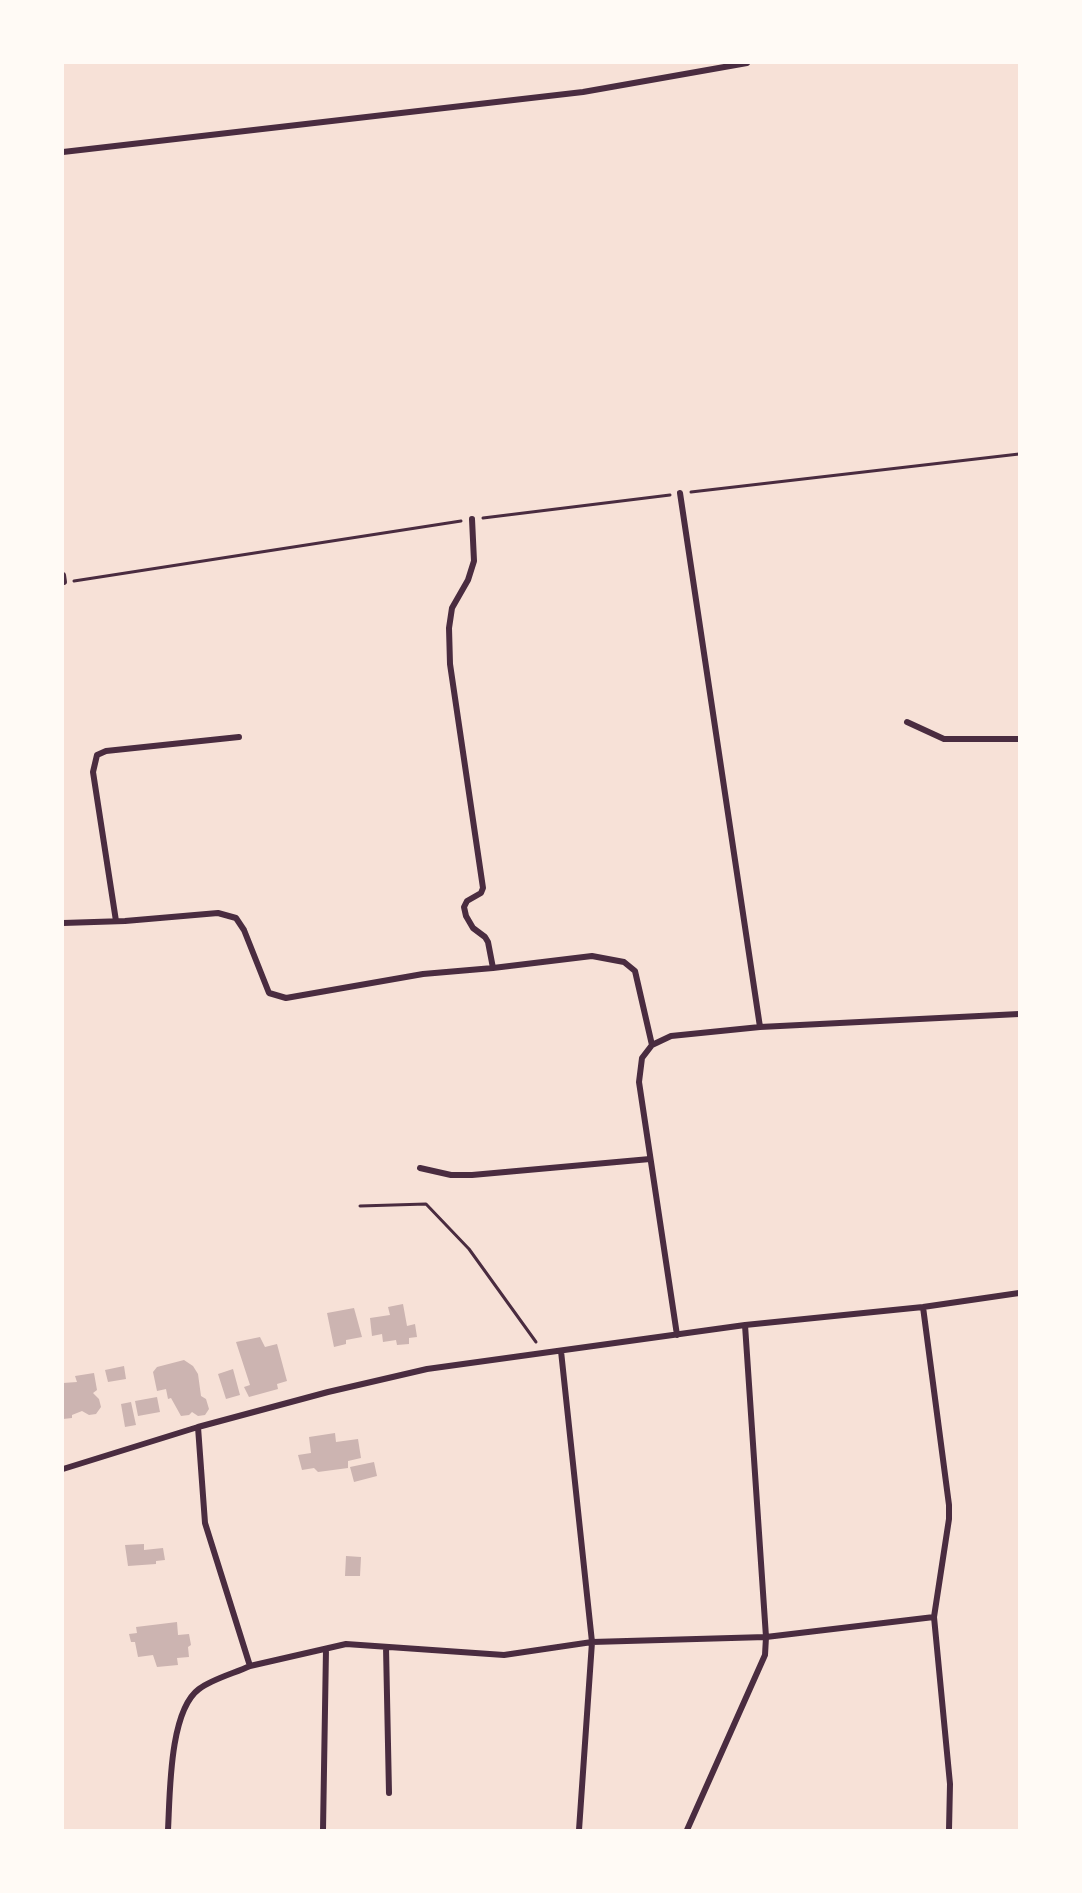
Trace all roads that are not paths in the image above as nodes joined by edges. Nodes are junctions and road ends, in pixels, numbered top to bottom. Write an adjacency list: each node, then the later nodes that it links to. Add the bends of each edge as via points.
1 (747, 63): 2 (street, via 583,92)
2 (63, 152)
3 (680, 493): 14 (street)
4 (472, 519): 12 (street, via 474,561 452,608 450,664 483,888 464,907 473,928 488,942)
5 (63, 575): 6 (street)
6 (64, 582)
7 (907, 722): 9 (street, via 944,739)
8 (238, 737): 10 (street, via 97,755 93,772)
9 (1019, 739)
10 (116, 921): 11 (street); 12 (street, via 218,913 236,918 269,993 286,998 423,974)
11 (63, 923)
12 (493, 968): 15 (street, via 592,956 624,962 635,971)
13 (1019, 1014): 14 (street)
14 (760, 1027): 15 (street, via 671,1036)
15 (652, 1045): 16 (street, via 642,1058 639,1082)
16 (650, 1159): 17 (street, via 472,1175); 21 (street)
17 (420, 1168)
18 (1019, 1293): 19 (street)
19 (923, 1307): 20 (street); 25 (street, via 949,1505)
20 (745, 1325): 21 (street); 26 (street)
21 (677, 1335): 22 (street)
22 (561, 1351): 23 (street, via 427,1369); 27 (street)
23 (198, 1427): 24 (street); 30 (street, via 205,1524)
24 (63, 1469)
25 (934, 1617): 26 (street); 36 (street, via 950,1784)
26 (766, 1637): 27 (street); 35 (street, via 765,1655)
27 (592, 1642): 28 (street, via 504,1655); 34 (street)
28 (386, 1647): 29 (street, via 346,1644); 31 (street)
29 (326, 1649): 30 (street); 33 (street)
30 (250, 1666): 32 (street, via 200,1688 189,1699 181,1716 171,1765)
31 (389, 1793)
32 (168, 1830)
33 (323, 1830)
34 (579, 1830)
35 (687, 1830)
36 (949, 1830)

